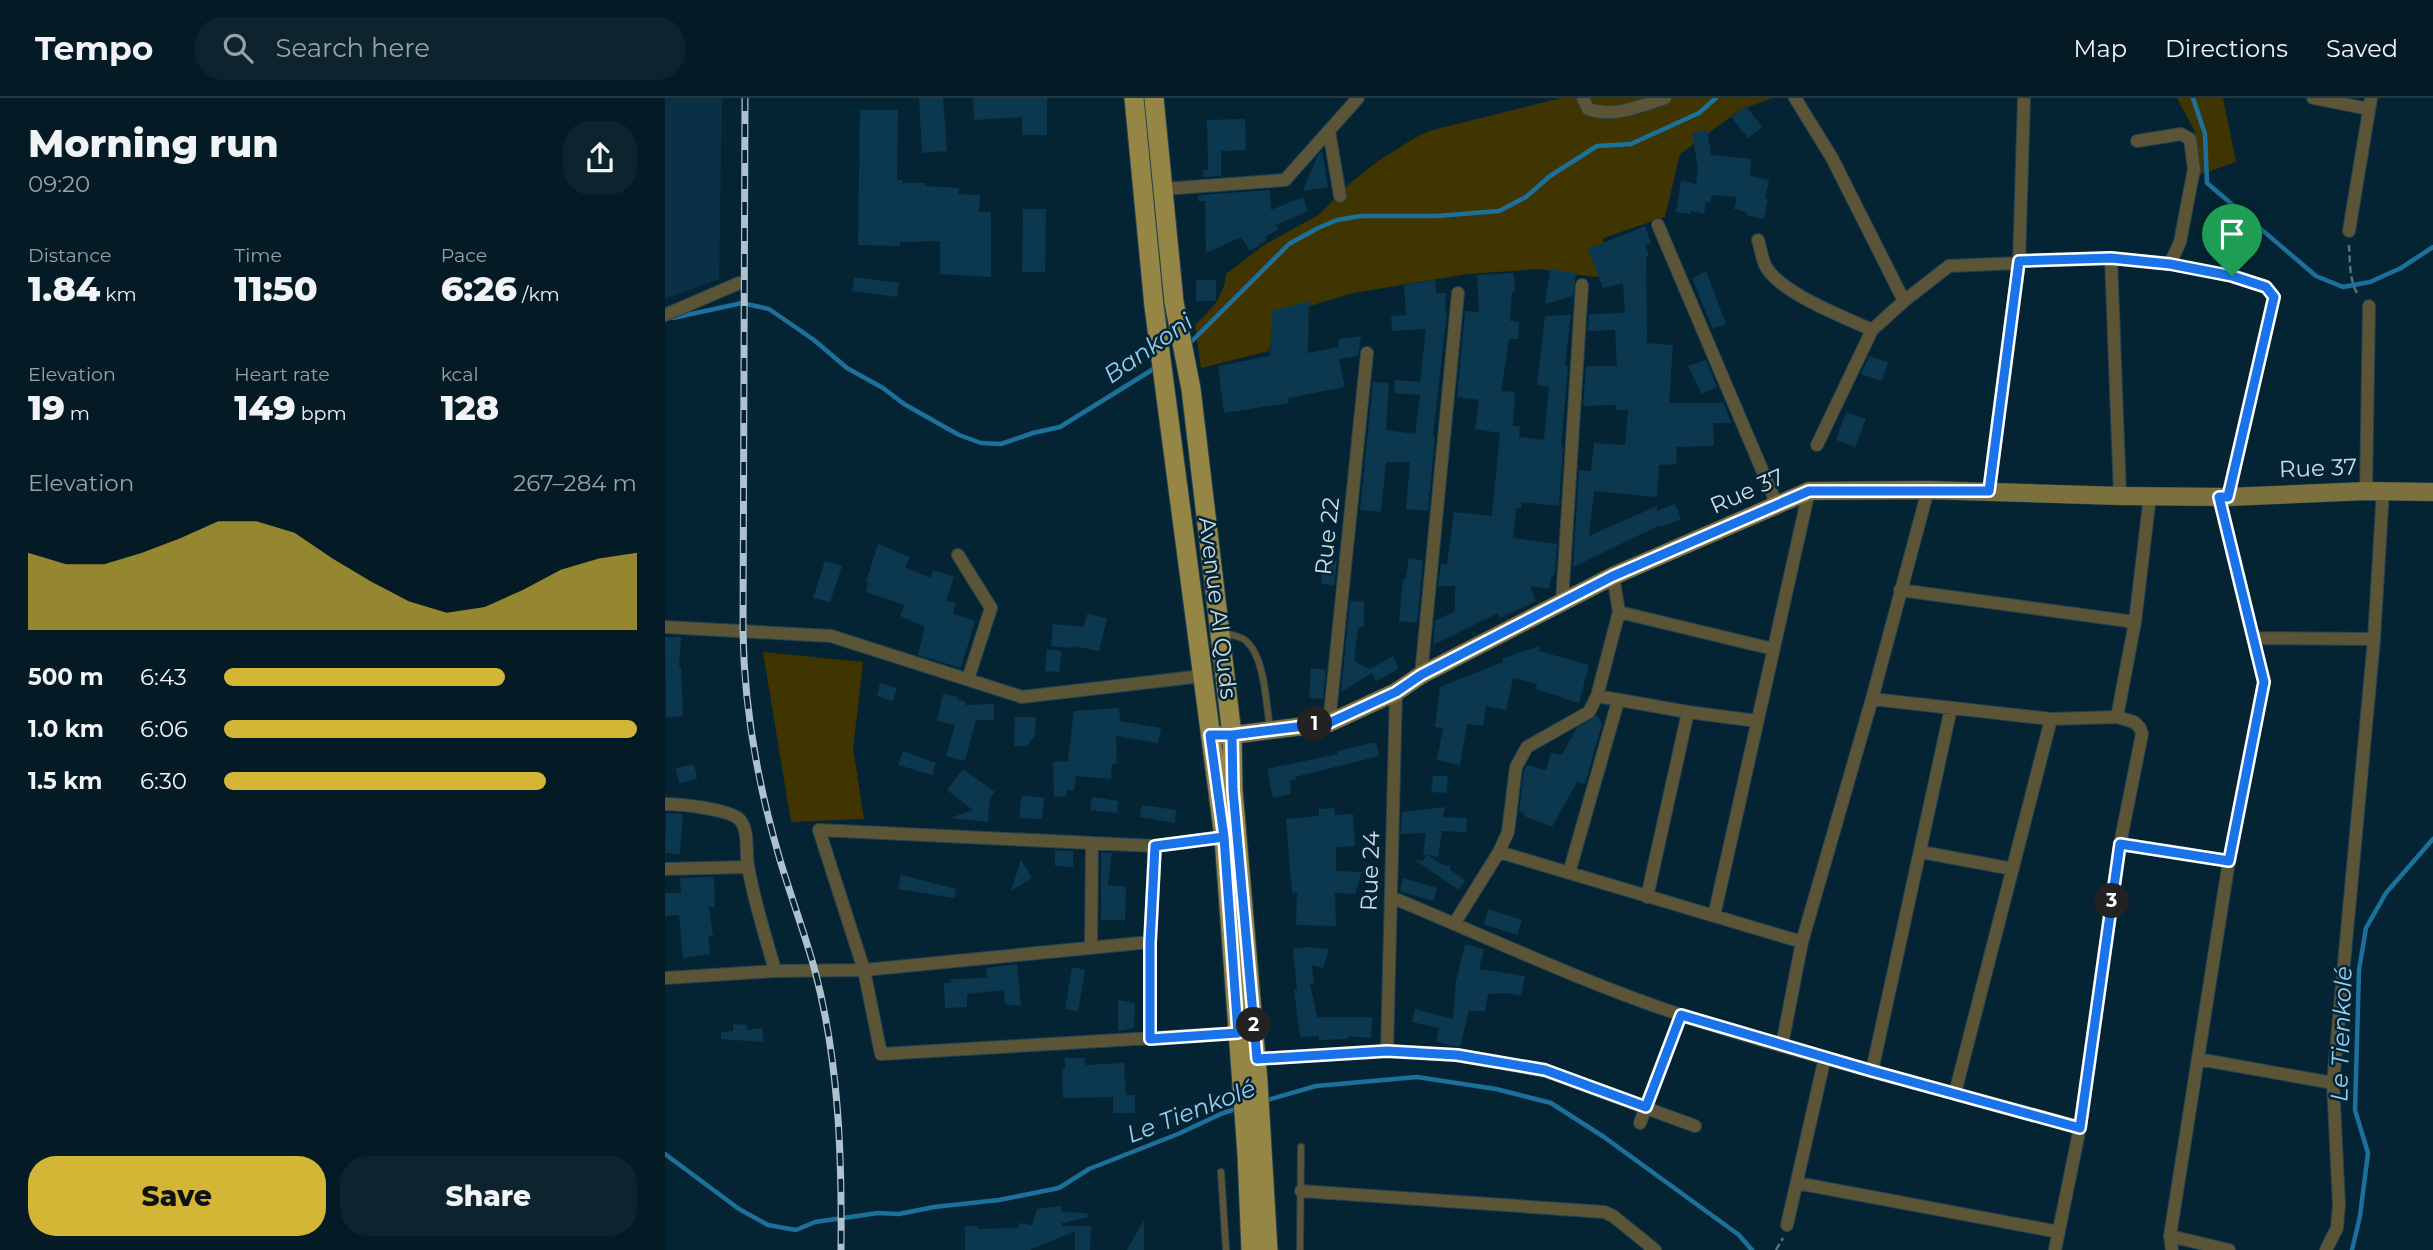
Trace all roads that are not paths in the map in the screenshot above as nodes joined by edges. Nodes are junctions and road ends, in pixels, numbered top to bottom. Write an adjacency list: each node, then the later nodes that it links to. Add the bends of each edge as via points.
1 (1134, 98): 24 (main road, Avenue Al Quds)
2 (1154, 98): 12 (main road, Avenue Al Quds)
3 (1358, 98): 10 (street)
4 (1583, 98): 5 (street, via 1588,109 1597,112 1630,110)
5 (1665, 98)
6 (1795, 98): 23 (street, via 1832,158)
7 (2024, 98): 18 (street)
8 (2313, 98): 9 (street)
9 (2370, 104): 15 (street)
10 (1329, 131): 12 (street, via 1285,180); 13 (street)
11 (2137, 141): 19 (street, via 2181,134 2190,139 2194,169 2180,242)
12 (1163, 188): 24 (main road, Avenue Al Quds)
13 (1340, 195)
14 (1658, 225): 38 (street)
15 (2349, 231)
16 (1758, 240): 27 (street, via 1766,267 1783,285)
17 (2111, 258): 18 (street); 19 (street); 35 (street)
18 (2019, 262): 23 (street, via 1949,266); 32 (street)
19 (2170, 264): 37 (street, via 2232,276 2266,287 2274,297)
20 (739, 283): 26 (street)
21 (1582, 285): 42 (street)
22 (1458, 293): 50 (street)
23 (1904, 301): 27 (street)
24 (1164, 304): 46 (main road, Avenue Al Quds, via 1191,389); 51 (main road, Avenue Al Quds, via 1167,407)
25 (2369, 306): 33 (street)
26 (665, 315)
27 (1872, 330): 29 (street)
28 (1367, 353): 62 (street, Rue 22)
29 (1817, 445)
30 (1927, 490): 31 (main road, Rue 37); 32 (main road, Rue 37); 41 (street)
31 (1809, 491): 38 (main road, Rue 37); 49 (street)
32 (1989, 491): 35 (main road, Rue 37)
33 (2374, 491): 34 (main road, Rue 37); 37 (main road, Rue 37); 48 (street)
34 (2433, 492)
35 (2120, 496): 36 (main road, Rue 37)
36 (2150, 496): 37 (main road, Rue 37); 44 (street)
37 (2223, 497): 47 (street)
38 (1777, 505): 40 (main road, Rue 37)
39 (958, 555): 52 (street, via 991,608)
40 (1613, 576): 42 (main road, Rue 37); 43 (street)
41 (1900, 590): 44 (street); 55 (street)
42 (1562, 602): 50 (main road, Rue 37)
43 (1619, 612): 49 (street); 54 (street)
44 (2136, 622): 59 (street)
45 (665, 627): 52 (street, via 831,636)
46 (1219, 631): 63 (lane, via 1245,639 1256,654); 65 (main road, Avenue Al Quds)
47 (2254, 638): 48 (street); 73 (street, via 2264,682)
48 (2374, 639): 97 (street)
49 (1773, 649): 61 (street)
50 (1421, 675): 53 (main road, Rue 37)
51 (1202, 676): 52 (street, via 1022,697); 64 (main road, Avenue Al Quds)
52 (968, 680)
53 (1396, 692): 62 (main road, Rue 37); 78 (street, Rue 24)
54 (1597, 696): 56 (street); 71 (street, via 1589,712 1527,747 1520,758 1515,767 1509,832)
55 (1872, 699): 57 (street); 82 (street)
56 (1618, 701): 58 (street); 77 (street)
57 (1951, 708): 60 (street); 72 (street)
58 (1688, 712): 61 (street); 79 (street)
59 (2117, 717): 60 (street); 69 (street, via 2134,722 2141,734)
60 (2051, 719): 76 (street)
61 (1757, 720): 80 (street)
62 (1329, 723): 63 (main road, Rue 37)
63 (1270, 730): 65 (main road, Rue 37)
64 (1210, 735): 65 (main road, Rue 37); 67 (main road, Avenue Al Quds)
65 (1232, 735): 94 (main road, Avenue Al Quds)
66 (665, 804): 74 (street, via 739,819)
67 (1224, 837): 70 (street); 89 (main road, Avenue Al Quds)
68 (1092, 843): 70 (street); 84 (street); 85 (street, via 819,830)
69 (2120, 844): 73 (street); 103 (street)
70 (1155, 846): 83 (street)
71 (1499, 852): 77 (street); 81 (street)
72 (1921, 852): 76 (street); 96 (street)
73 (2229, 861): 95 (street)
74 (748, 867): 75 (street); 86 (street)
75 (665, 869)
76 (2013, 869): 99 (street)
77 (1569, 873): 79 (street)
78 (1391, 897): 81 (street); 92 (street, Rue 24)
79 (1647, 897): 80 (street)
80 (1714, 916): 82 (street)
81 (1454, 924): 88 (street)
82 (1802, 942): 91 (street)
83 (1150, 943): 84 (street); 90 (street)
84 (1091, 948): 85 (street)
85 (864, 970): 86 (street); 90 (street, via 881,1054)
86 (775, 971): 87 (street)
87 (665, 978)
88 (1681, 1015): 91 (street); 100 (street)
89 (1238, 1033): 90 (street); 98 (main road, Avenue Al Quds)
90 (1150, 1039)
91 (1782, 1045): 93 (street)
92 (1387, 1051): 94 (street); 100 (street, via 1457,1055 1545,1070)
93 (1825, 1057): 96 (street); 107 (street)
94 (1257, 1059): 98 (main road, Avenue Al Quds)
95 (2197, 1059): 97 (street); 111 (street)
96 (1872, 1071): 99 (street)
97 (2333, 1083): 120 (street, via 2339,1204 2337,1228)
98 (1250, 1085): 105 (main road, Avenue Al Quds)
99 (1955, 1093): 103 (street)
100 (1646, 1107): 101 (street); 102 (street)
101 (1640, 1123)
102 (1695, 1126)
103 (2080, 1128): 110 (street)
104 (1301, 1147): 108 (lane)
105 (1255, 1152): 113 (main road, Avenue Al Quds); 114 (main road, Avenue Al Quds)
106 (1221, 1172): 112 (lane)
107 (1797, 1183): 109 (street); 110 (street)
108 (1301, 1191): 115 (lane); 116 (street, via 1604,1212)
109 (1787, 1225)
110 (2059, 1232): 117 (street)
111 (2170, 1236): 118 (street); 119 (street)
112 (1226, 1250)
113 (1251, 1250)
114 (1268, 1250)
115 (1300, 1250)
116 (1655, 1250)
117 (2055, 1250)
118 (2172, 1250)
119 (2229, 1250)
120 (2326, 1250)

